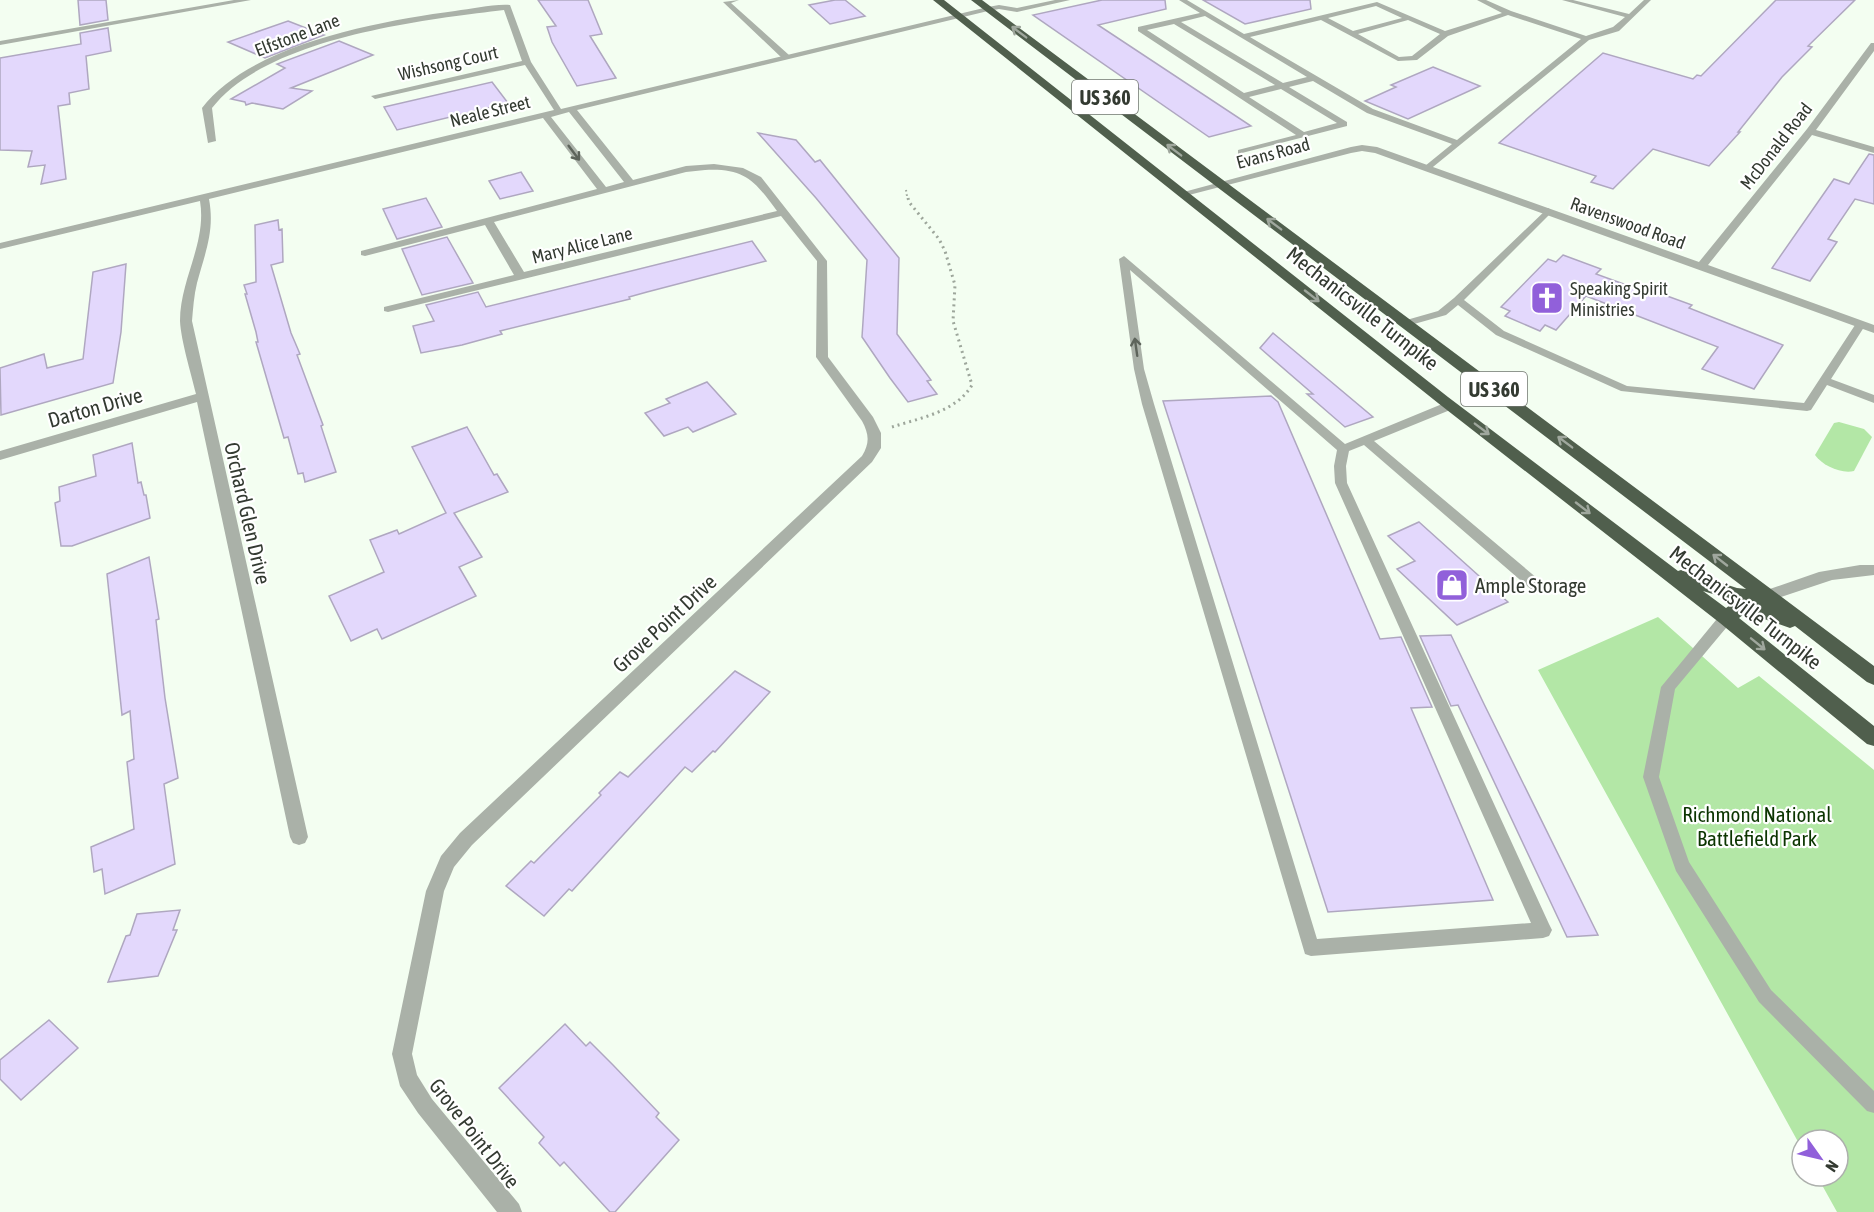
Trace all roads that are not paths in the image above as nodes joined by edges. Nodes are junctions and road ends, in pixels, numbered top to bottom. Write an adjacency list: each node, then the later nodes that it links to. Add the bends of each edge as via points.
1 (247, 0): 24 (street, via 165,11)
2 (736, 0): 26 (lane, via 726,2)
3 (938, 0): 15 (highway, Mechanicsville Turnpike / US 360)
4 (976, 0): 12 (highway, Mechanicsville Turnpike / US 360)
5 (1013, 0): 12 (street)
6 (1066, 0): 12 (street, via 1017,10)
7 (1182, 0): 14 (lane)
8 (1480, 0): 13 (lane)
9 (1565, 0): 16 (lane)
10 (1648, 0): 16 (lane)
11 (505, 4): 27 (street, Elfstone Lane); 37 (street, Elfstone Lane, via 364,28 291,52 228,84 215,96 207,108)
12 (994, 8): 15 (street, Neale Street); 44 (highway, Mechanicsville Turnpike / US 360, one-way to 12)
13 (1509, 13): 21 (lane); 23 (lane)
14 (1206, 14): 19 (lane); 22 (lane)
15 (959, 16): 26 (street, Neale Street); 46 (highway, Mechanicsville Turnpike / US 360)
16 (1630, 16): 23 (lane, via 1616,29)
17 (1321, 17): 18 (lane, via 1377,4); 20 (lane); 22 (lane)
18 (1409, 18): 20 (lane); 21 (lane)
19 (1175, 21): 29 (lane); 31 (lane, via 1141,29)
20 (1352, 34): 21 (lane, via 1398,59 1414,58)
21 (1445, 34)
22 (1244, 36): 28 (lane)
23 (1586, 38): 38 (lane)
24 (0, 43)
25 (1874, 45): 35 (street, McDonald Road)
26 (786, 57): 32 (street, Neale Street)
27 (527, 62): 30 (street, Wishsong Court); 33 (street, Elfstone Lane)
28 (1314, 78): 29 (lane); 38 (lane, via 1370,111)
29 (1281, 86): 31 (lane); 36 (lane, via 1344,124)
30 (375, 96)
31 (1243, 96): 36 (lane)
32 (571, 109): 33 (street, Neale Street); 43 (street)
33 (559, 111): 34 (street, Neale Street)
34 (545, 115): 45 (street, one-way to 45); 47 (street, Neale Street)
35 (1810, 131): 40 (street); 53 (street, McDonald Road)
36 (1302, 135): 41 (lane)
37 (211, 141)
38 (1457, 143): 42 (lane)
39 (1371, 149): 42 (street, Ravenswood Road); 44 (street, Evans Road, via 1352,150)
40 (1874, 150)
41 (1241, 152)
42 (1428, 168): 48 (street, Ravenswood Road)
43 (630, 183): 45 (street); 49 (street, via 686,169 730,166 758,179)
44 (1221, 184): 46 (street, Evans Road); 57 (highway, Mechanicsville Turnpike / US 360, one-way to 44)
45 (603, 190): 50 (street)
46 (1185, 194): 63 (highway, Mechanicsville Turnpike / US 360, one-way to 63)
47 (204, 197): 51 (street, Neale Street); 61 (street, Orchard Glen Drive, via 207,214 202,254 191,284 186,321)
48 (1548, 211): 53 (street, Ravenswood Road); 55 (lane)
49 (784, 212): 54 (street, Mary Alice Lane); 77 (street, Grove Point Drive, via 822,261 822,357 868,420 875,433 874,448 867,459 466,838 447,862 435,891 402,1054 407,1079)
50 (487, 220): 52 (street); 54 (street)
51 (0, 246)
52 (365, 253)
53 (1701, 267): 58 (street, Ravenswood Road)
54 (521, 277): 56 (street, Mary Alice Lane)
55 (1458, 300): 57 (lane, via 1442,313); 60 (lane, via 1500,333 1625,389 1807,406)
56 (388, 309)
57 (1407, 323): 70 (highway, Mechanicsville Turnpike / US 360, one-way to 57)
58 (1861, 324): 59 (street, Ravenswood Road); 60 (lane)
59 (1874, 329)
60 (1824, 380): 62 (lane)
61 (200, 397): 66 (street, Darton Drive); 75 (street, Orchard Glen Drive)
62 (1874, 399)
63 (1450, 405): 64 (lane); 67 (highway, Mechanicsville Turnpike / US 360, one-way to 67)
64 (1365, 440): 65 (lane); 69 (lane)
65 (1343, 449): 65 (lane, one-way to 65, via 1341,483 1543,930 1311,948 1148,404 1139,369 1124,259)
66 (0, 456)
67 (1663, 570): 70 (highway, via 1737,595); 71 (highway, Mechanicsville Turnpike / US 360)
68 (1874, 570): 70 (street, via 1822,575)
69 (1539, 588)
70 (1766, 596): 72 (highway, Mechanicsville Turnpike / US 360)
71 (1726, 618): 72 (highway, via 1740,607 1752,608); 74 (highway, Mechanicsville Turnpike / US 360, one-way to 74); 76 (lane, via 1668,687 1650,777 1682,867 1765,996)
72 (1811, 630): 73 (highway, Mechanicsville Turnpike / US 360)
73 (1874, 677)
74 (1874, 738)
75 (299, 837)
76 (1874, 1104)
77 (511, 1212)

